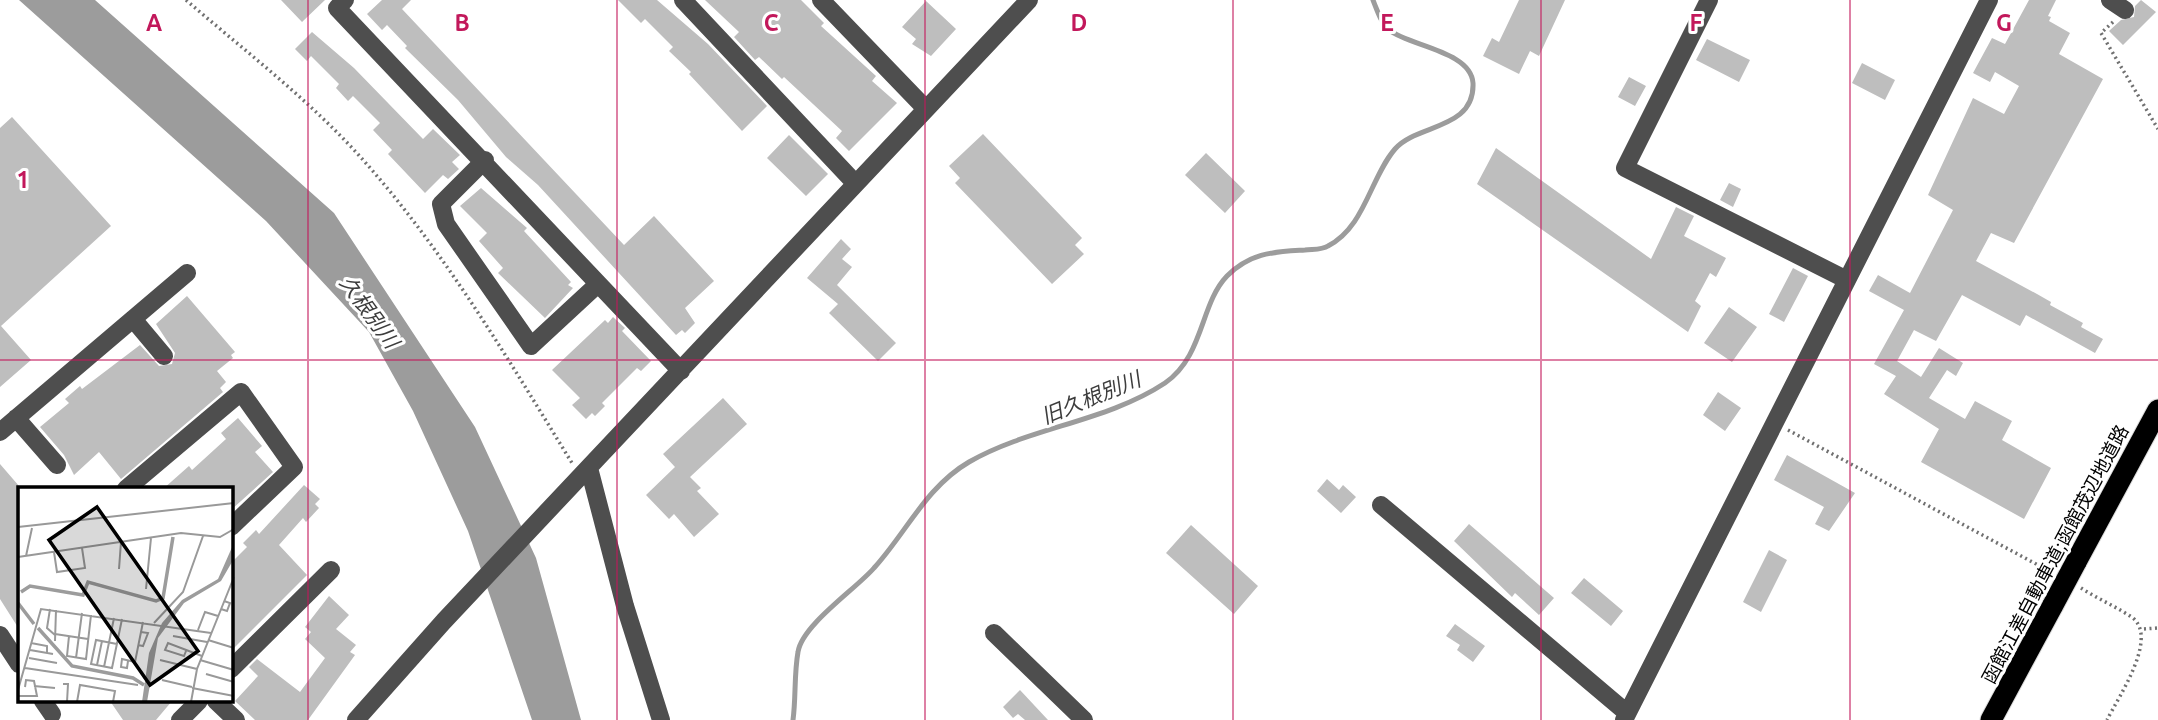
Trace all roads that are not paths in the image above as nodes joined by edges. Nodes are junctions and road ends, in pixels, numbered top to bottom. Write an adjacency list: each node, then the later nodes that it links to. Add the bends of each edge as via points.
1 (345, 0): 8 (street, via 337,8)
2 (682, 0): 9 (street)
3 (821, 0): 7 (street)
4 (1029, 0): 7 (street)
5 (1709, 0): 11 (street, via 1625,168)
6 (1989, 0): 11 (street)
7 (926, 109): 9 (street)
8 (485, 160): 12 (street); 12 (street, via 440,204 446,225 531,346)
9 (855, 183): 15 (street)
10 (187, 273): 13 (street)
11 (1847, 279): 32 (street)
12 (598, 284): 15 (street)
13 (133, 319): 14 (street); 17 (street)
14 (164, 356)
15 (681, 371): 20 (street)
16 (2158, 410): 38 (highway, 函館江差自動車道;函館茂辺地道路, bridge)
17 (16, 418): 18 (street); 19 (street)
18 (0, 432)
19 (57, 465)
20 (582, 468): 35 (street, via 566,493); 36 (street)
21 (128, 487): 23 (street, via 241,392 294,467)
22 (1381, 505): 32 (street)
23 (233, 525)
24 (331, 570): 28 (street)
25 (994, 633): 37 (street)
26 (0, 635): 27 (street)
27 (18, 658): 29 (street)
28 (233, 667)
29 (0, 668)
30 (198, 702): 33 (street)
31 (217, 702): 34 (street)
32 (1626, 716)
33 (180, 720)
34 (236, 720)
35 (356, 720)
36 (661, 720)
37 (1083, 720)
38 (1991, 720)

